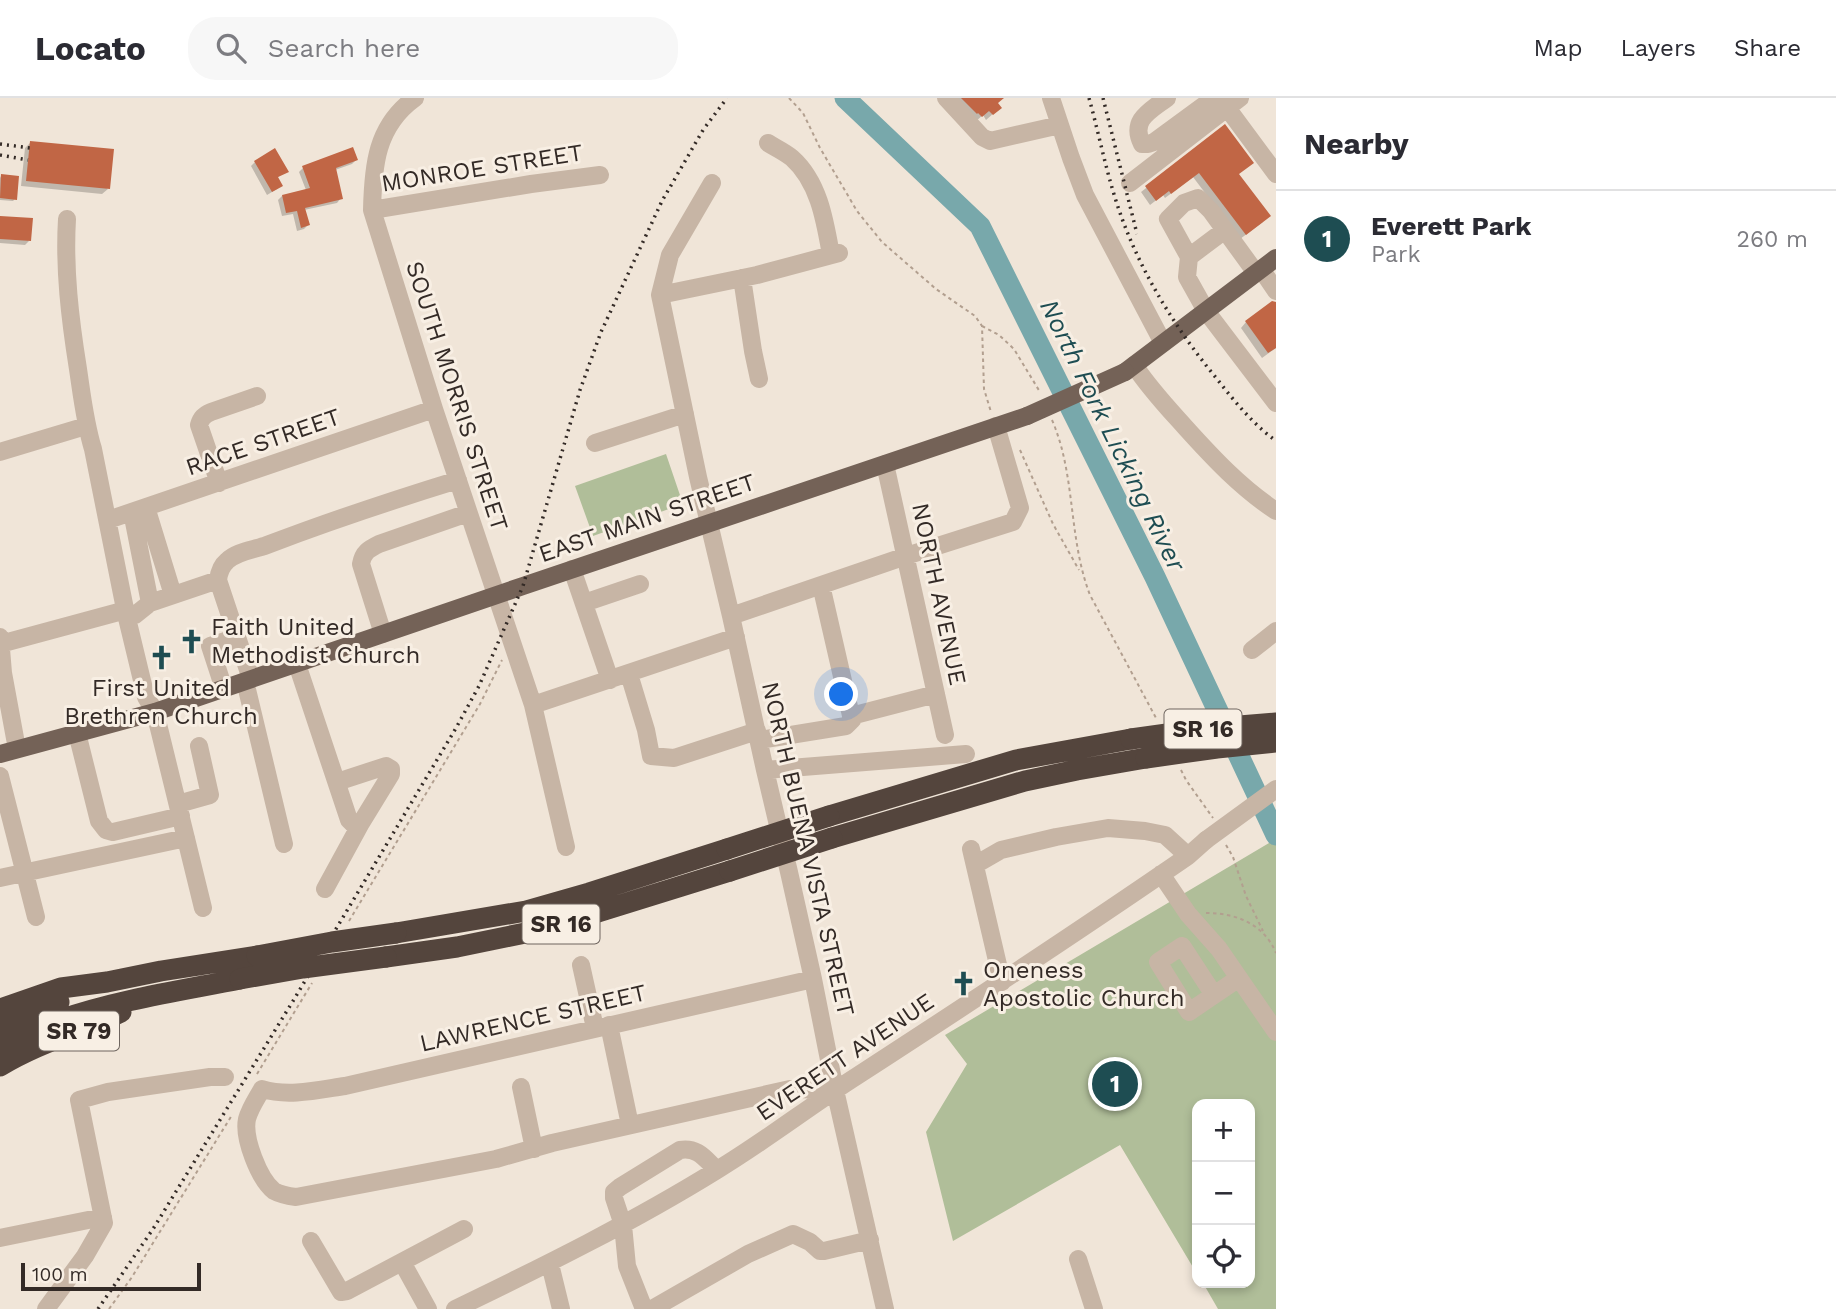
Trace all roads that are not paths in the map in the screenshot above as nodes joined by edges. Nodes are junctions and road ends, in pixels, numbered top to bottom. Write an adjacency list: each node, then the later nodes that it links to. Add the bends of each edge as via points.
1 (415, 98): 12 (street, SOUTH MORRIS STREET, via 385,131 374,168)
2 (946, 98): 6 (street, via 990,141)
3 (1051, 98): 6 (street)
4 (1167, 98): 5 (street, via 1139,124 1142,144 1154,142)
5 (1225, 100): 8 (street); 11 (street)
6 (1060, 125): 22 (street, via 1085,195)
7 (768, 143): 18 (street, via 792,159 811,182 835,254)
8 (1276, 174)
9 (600, 176): 12 (street, MONROE STREET)
10 (712, 183): 20 (street, via 670,255)
11 (1130, 183)
12 (372, 210): 27 (street, SOUTH MORRIS STREET)
13 (67, 219): 30 (street, via 71,324)
14 (1225, 230): 15 (street); 15 (street, via 1198,198 1184,204 1168,219); 17 (street)
15 (1189, 257): 21 (street, via 1187,277)
16 (1276, 258): 17 (main road, EAST MAIN STREET)
17 (1258, 271): 19 (street); 21 (main road, EAST MAIN STREET)
18 (742, 278): 20 (street); 24 (street)
19 (1276, 291)
20 (660, 295): 28 (street, NORTH BUENA VISTA STREET)
21 (1206, 311): 22 (main road, EAST MAIN STREET); 25 (street)
22 (1164, 343): 23 (main road, EAST MAIN STREET)
23 (1129, 368): 29 (main road, EAST MAIN STREET, bridge); 37 (street, via 1214,459)
24 (759, 379)
25 (1273, 392)
26 (257, 396): 35 (street, via 200,420)
27 (434, 410): 34 (street, SOUTH MORRIS STREET); 35 (street, RACE STREET)
28 (685, 414): 31 (street); 40 (street, NORTH BUENA VISTA STREET)
29 (1002, 424): 33 (main road, EAST MAIN STREET); 41 (street, via 1020,508 1013,522)
30 (86, 426): 32 (street); 39 (street)
31 (595, 443)
32 (0, 452)
33 (886, 464): 40 (main road, EAST MAIN STREET); 41 (street, NORTH AVENUE)
34 (458, 480): 38 (street, SOUTH MORRIS STREET); 43 (street, via 240,553 227,560)
35 (219, 483): 36 (street, RACE STREET)
36 (139, 510): 39 (street, RACE STREET); 46 (street); 48 (street)
37 (1276, 511)
38 (468, 513): 47 (street, SOUTH MORRIS STREET); 53 (street, via 379,544 362,556)
39 (108, 520): 50 (street)
40 (709, 523): 42 (main road, EAST MAIN STREET); 51 (street, NORTH BUENA VISTA STREET)
41 (906, 556): 45 (street); 63 (street, NORTH AVENUE)
42 (572, 569): 47 (main road, EAST MAIN STREET); 49 (street)
43 (218, 580): 46 (street); 54 (street)
44 (640, 584): 49 (street)
45 (821, 585): 51 (street); 66 (street)
46 (173, 596): 48 (street)
47 (496, 596): 53 (main road, EAST MAIN STREET); 64 (street, SOUTH MORRIS STREET)
48 (150, 603): 50 (street, via 135,615)
49 (583, 603): 61 (street)
50 (127, 614): 56 (street); 65 (street, via 146,697)
51 (732, 616): 55 (street, NORTH BUENA VISTA STREET)
52 (1276, 631): 57 (street)
53 (383, 634): 58 (main road, EAST MAIN STREET)
54 (237, 637): 60 (street); 62 (street, via 210,646)
55 (736, 637): 59 (street); 69 (street, NORTH BUENA VISTA STREET)
56 (1, 642): 73 (street)
57 (1252, 650)
58 (297, 664): 60 (main road, EAST MAIN STREET); 77 (street)
59 (629, 674): 61 (street); 69 (street, via 651,756 674,758)
60 (248, 680): 62 (main road, EAST MAIN STREET); 82 (street)
61 (610, 680): 64 (street)
62 (224, 688): 65 (main road, EAST MAIN STREET)
63 (936, 694): 66 (street); 70 (street, NORTH AVENUE)
64 (533, 705): 83 (street, SOUTH MORRIS STREET)
65 (155, 712): 68 (main road, EAST MAIN STREET); 79 (street)
66 (851, 716): 69 (street, via 846,726)
67 (1276, 723): 94 (highway, SR 16, bridge, via 1131,739 1016,760 526,911)
68 (77, 733): 73 (main road, EAST MAIN STREET); 79 (street, via 99,821 106,830 113,832)
69 (758, 735): 75 (street, NORTH BUENA VISTA STREET)
70 (945, 736)
71 (1276, 742): 96 (highway, SR 16, bridge, via 1146,758 1025,781 540,930)
72 (200, 746): 79 (street, via 211,795)
73 (8, 752)
74 (966, 754): 75 (street)
75 (765, 770): 93 (street, NORTH BUENA VISTA STREET)
76 (0, 776): 85 (street)
77 (337, 782): 80 (street, via 349,820); 80 (street, via 386,766 391,769)
78 (1276, 789): 84 (street, EVERETT AVENUE, bridge)
79 (179, 810): 81 (street)
80 (361, 824): 88 (street)
81 (186, 838): 85 (street); 89 (street)
82 (284, 844)
83 (566, 846)
84 (1188, 856): 86 (street, EVERETT AVENUE); 95 (street, via 1165,835 1108,828 973,857)
85 (25, 872): 87 (street); 90 (street)
86 (1161, 874): 92 (street); 95 (street, EVERETT AVENUE)
87 (0, 878)
88 (325, 889)
89 (203, 908)
90 (36, 917)
91 (581, 965): 99 (street)
92 (1239, 978): 97 (street); 101 (street)
93 (813, 979): 99 (street, LAWRENCE STREET); 106 (street, NORTH BUENA VISTA STREET)
94 (107, 982): 98 (highway, SR 79, via 61,988); 100 (highway, SR 16)
95 (1002, 982): 106 (street, EVERETT AVENUE)
96 (158, 995): 102 (highway, SR 16, via 82,1013); 103 (highway, SR 79)
97 (1214, 995)
98 (0, 1009)
99 (602, 1026): 107 (street); 108 (street, LAWRENCE STREET, via 345,1086 282,1093 262,1088 247,1120 263,1178 283,1195 296,1197)
100 (0, 1028)
101 (1276, 1032)
102 (0, 1046)
103 (0, 1066)
104 (225, 1077): 110 (street, via 79,1100)
105 (521, 1087): 108 (street)
106 (835, 1090): 107 (street, via 790,1089); 109 (street, EVERETT AVENUE); 114 (street, NORTH BUENA VISTA STREET)
107 (629, 1125): 108 (street)
108 (534, 1149)
109 (717, 1170): 111 (street, EVERETT AVENUE); 111 (street, via 698,1152 680,1150 614,1192)
110 (103, 1217): 113 (street); 119 (street, via 85,1256)
111 (623, 1225): 118 (street, EVERETT AVENUE); 123 (street, via 627,1266)
112 (464, 1229): 117 (street)
113 (0, 1238)
114 (870, 1240): 124 (street, via 820,1251 793,1234); 125 (street, NORTH BUENA VISTA STREET)
115 (311, 1241): 117 (street, via 341,1292)
116 (1078, 1259): 126 (street)
117 (402, 1262): 120 (street)
118 (550, 1264): 121 (street, EVERETT AVENUE); 122 (street)
119 (46, 1309)
120 (428, 1309)
121 (455, 1309)
122 (561, 1309)
123 (644, 1309)
124 (652, 1309)
125 (885, 1309)
126 (1094, 1309)

